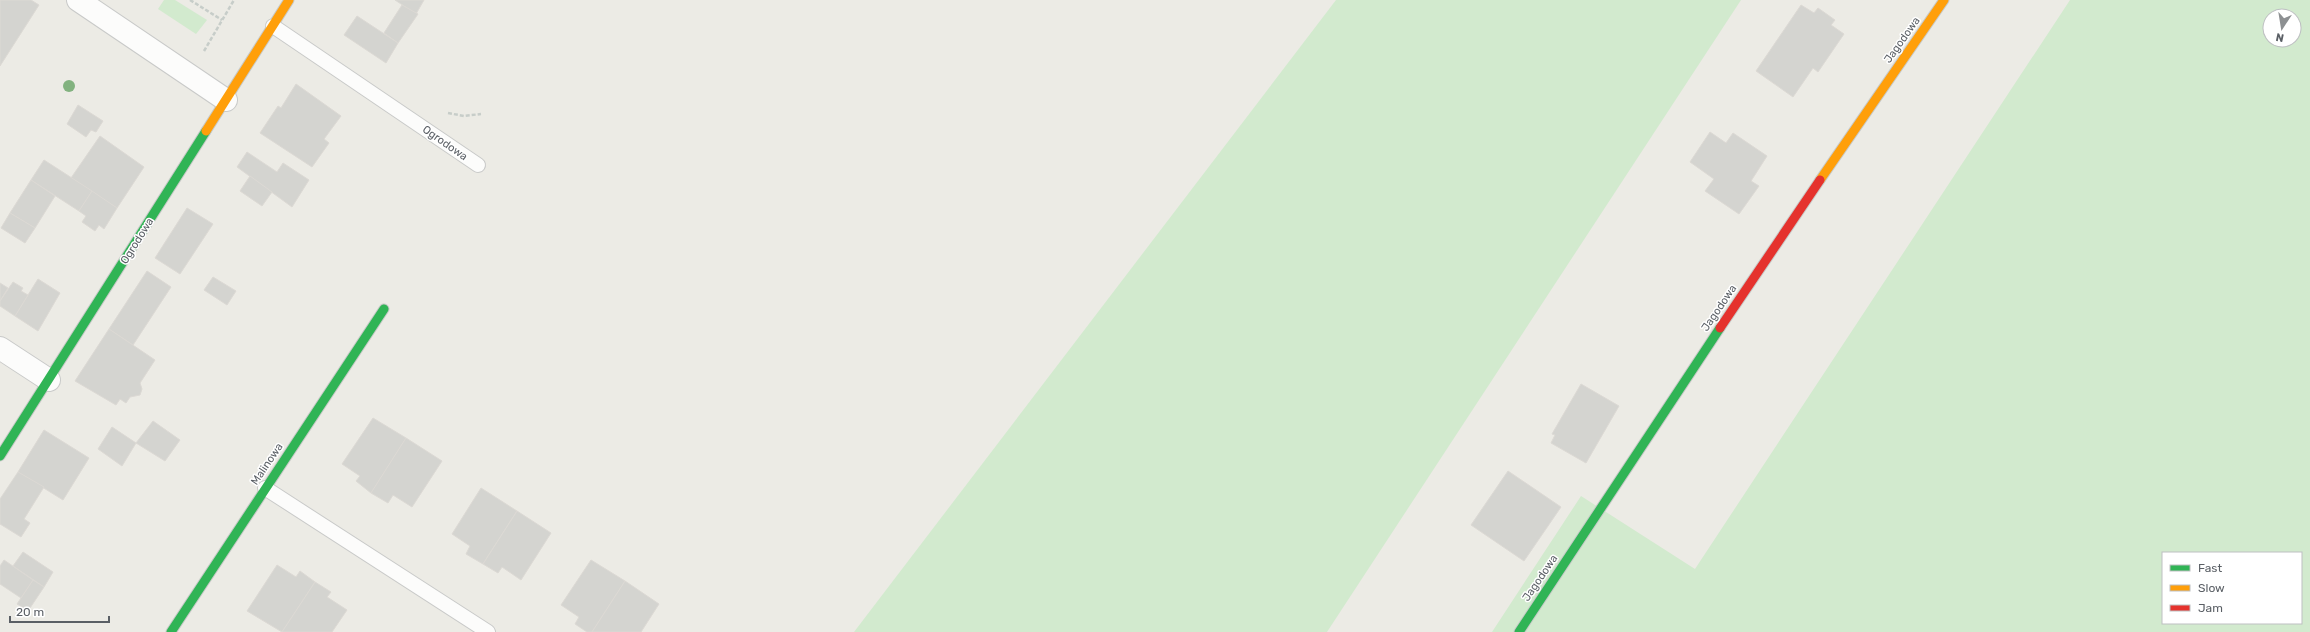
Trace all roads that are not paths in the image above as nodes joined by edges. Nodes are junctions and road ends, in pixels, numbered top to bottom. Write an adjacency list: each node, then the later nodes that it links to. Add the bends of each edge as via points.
1 (78, 0): 5 (street)
2 (289, 0): 4 (street, Ogrodowa)
3 (1944, 0): 14 (street, Jagodowa, via 1787,227)
4 (273, 26): 5 (street, Ogrodowa); 6 (lane, Ogrodowa)
5 (226, 100): 9 (street, Ogrodowa)
6 (478, 165)
7 (384, 309): 11 (street, Malinowa)
8 (0, 348): 9 (street)
9 (49, 380): 10 (street, Ogrodowa)
10 (0, 456)
11 (266, 488): 12 (street, Malinowa); 13 (lane)
12 (171, 632)
13 (488, 632)
14 (1519, 632)

